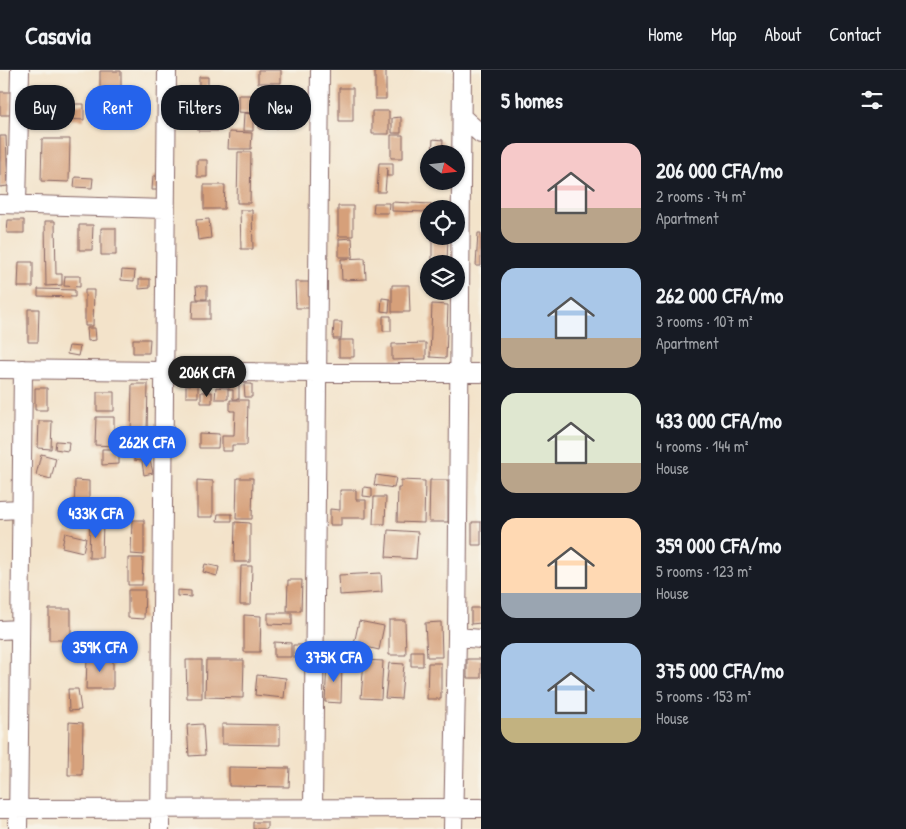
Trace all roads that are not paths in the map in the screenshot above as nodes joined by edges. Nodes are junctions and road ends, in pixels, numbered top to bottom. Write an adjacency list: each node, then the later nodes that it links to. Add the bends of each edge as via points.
1 (20, 70): 7 (street)
2 (167, 70): 8 (street)
3 (320, 70): 12 (street)
4 (462, 70): 5 (street)
5 (462, 117): 6 (street); 13 (street)
6 (481, 134)
7 (9, 204): 8 (street)
8 (165, 209): 11 (street)
9 (0, 369): 10 (street)
10 (23, 369): 11 (street); 15 (street)
11 (164, 372): 12 (street); 21 (street)
12 (317, 373): 13 (street); 22 (street)
13 (459, 373): 14 (street); 19 (street)
14 (481, 373)
15 (21, 509): 16 (street); 17 (street)
16 (0, 510)
17 (20, 629): 18 (street); 26 (street)
18 (0, 630)
19 (457, 637): 20 (street); 23 (street)
20 (481, 639)
21 (160, 808): 22 (street); 26 (street); 28 (street)
22 (313, 808): 23 (street)
23 (453, 808): 24 (street); 29 (street)
24 (481, 808)
25 (0, 809): 26 (street)
26 (18, 809): 27 (street)
27 (18, 829)
28 (160, 829)
29 (453, 829)

